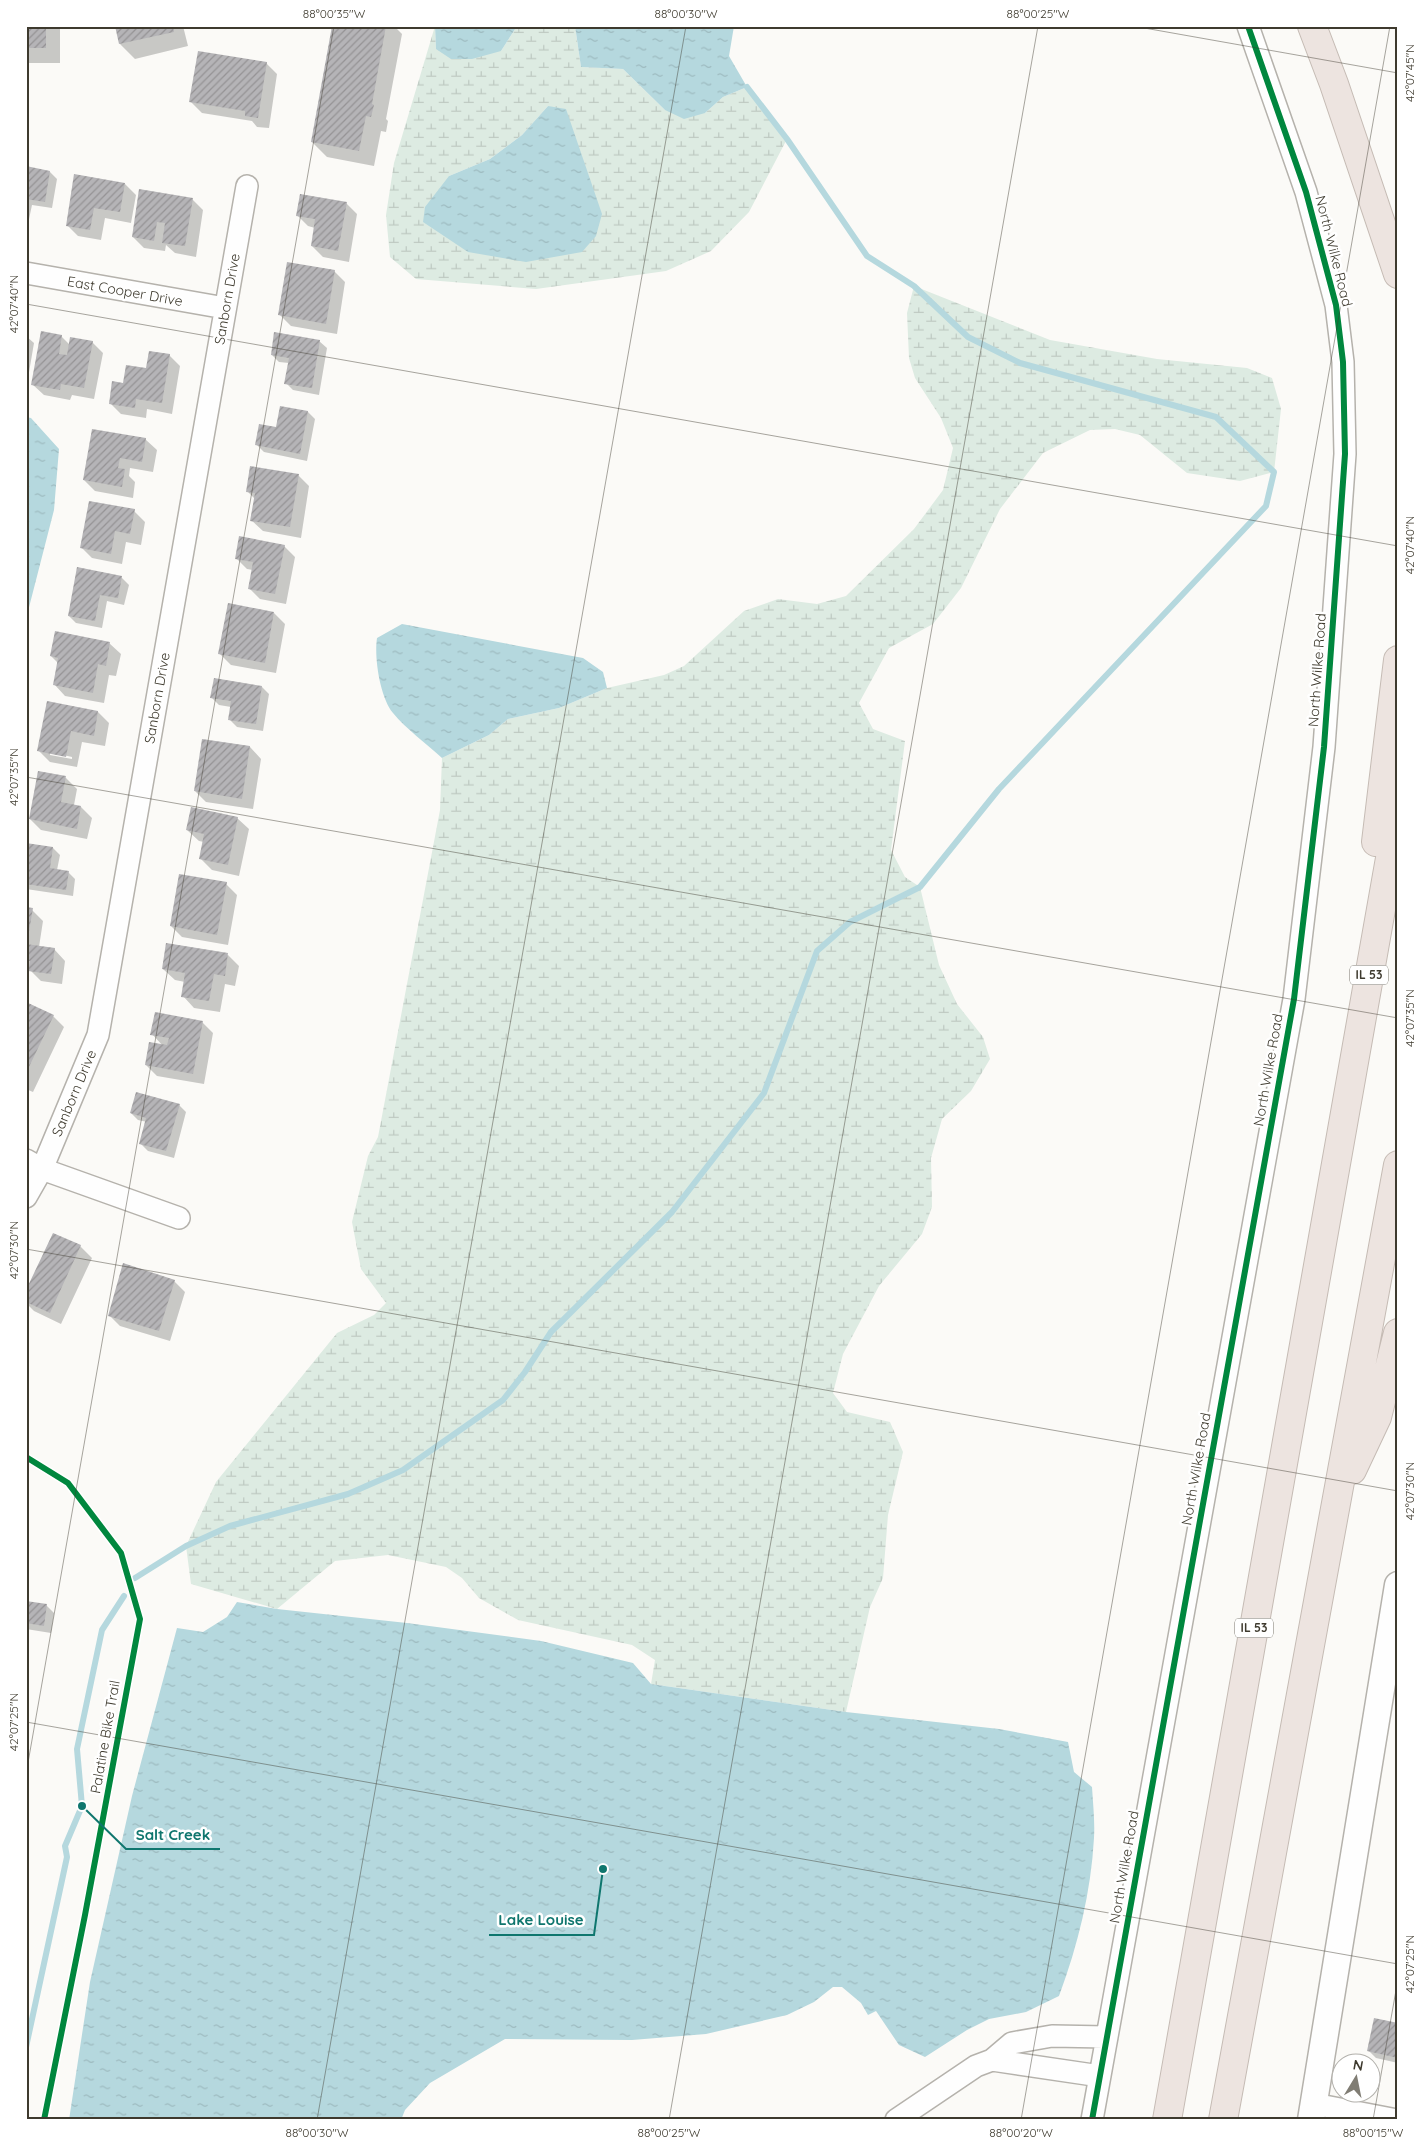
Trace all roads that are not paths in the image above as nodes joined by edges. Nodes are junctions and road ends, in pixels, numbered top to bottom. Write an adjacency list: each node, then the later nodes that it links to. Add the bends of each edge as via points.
1 (1248, 26): 17 (street, North Wilke Road, via 1306,192 1336,305 1343,362 1345,464 1324,747 1294,999)
2 (1312, 26): 5 (highway)
3 (247, 186): 6 (street, Sanborn Drive)
4 (26, 273): 6 (street, East Cooper Drive)
5 (1398, 274)
6 (225, 308): 10 (street, Sanborn Drive, via 98,1035)
7 (1398, 660): 9 (highway)
8 (1398, 813): 9 (highway, IL 53)
9 (1340, 1137): 23 (highway, IL 53)
10 (34, 1164): 12 (street, Sanborn Drive); 13 (street)
11 (1398, 1165): 15 (highway)
12 (26, 1197)
13 (178, 1218)
14 (1398, 1333): 15 (highway, via 1378,1417)
15 (1336, 1503): 24 (highway)
16 (1398, 1585): 20 (street)
17 (1107, 2037): 18 (street, via 1052,2036 1012,2043); 19 (street, North Wilke Road)
18 (992, 2060): 19 (street); 21 (street, via 976,2066)
19 (1100, 2076): 22 (street, North Wilke Road)
20 (1313, 2112): 25 (street)
21 (896, 2120)
22 (1092, 2120)
23 (1167, 2120)
24 (1223, 2120)
25 (1397, 2120)

